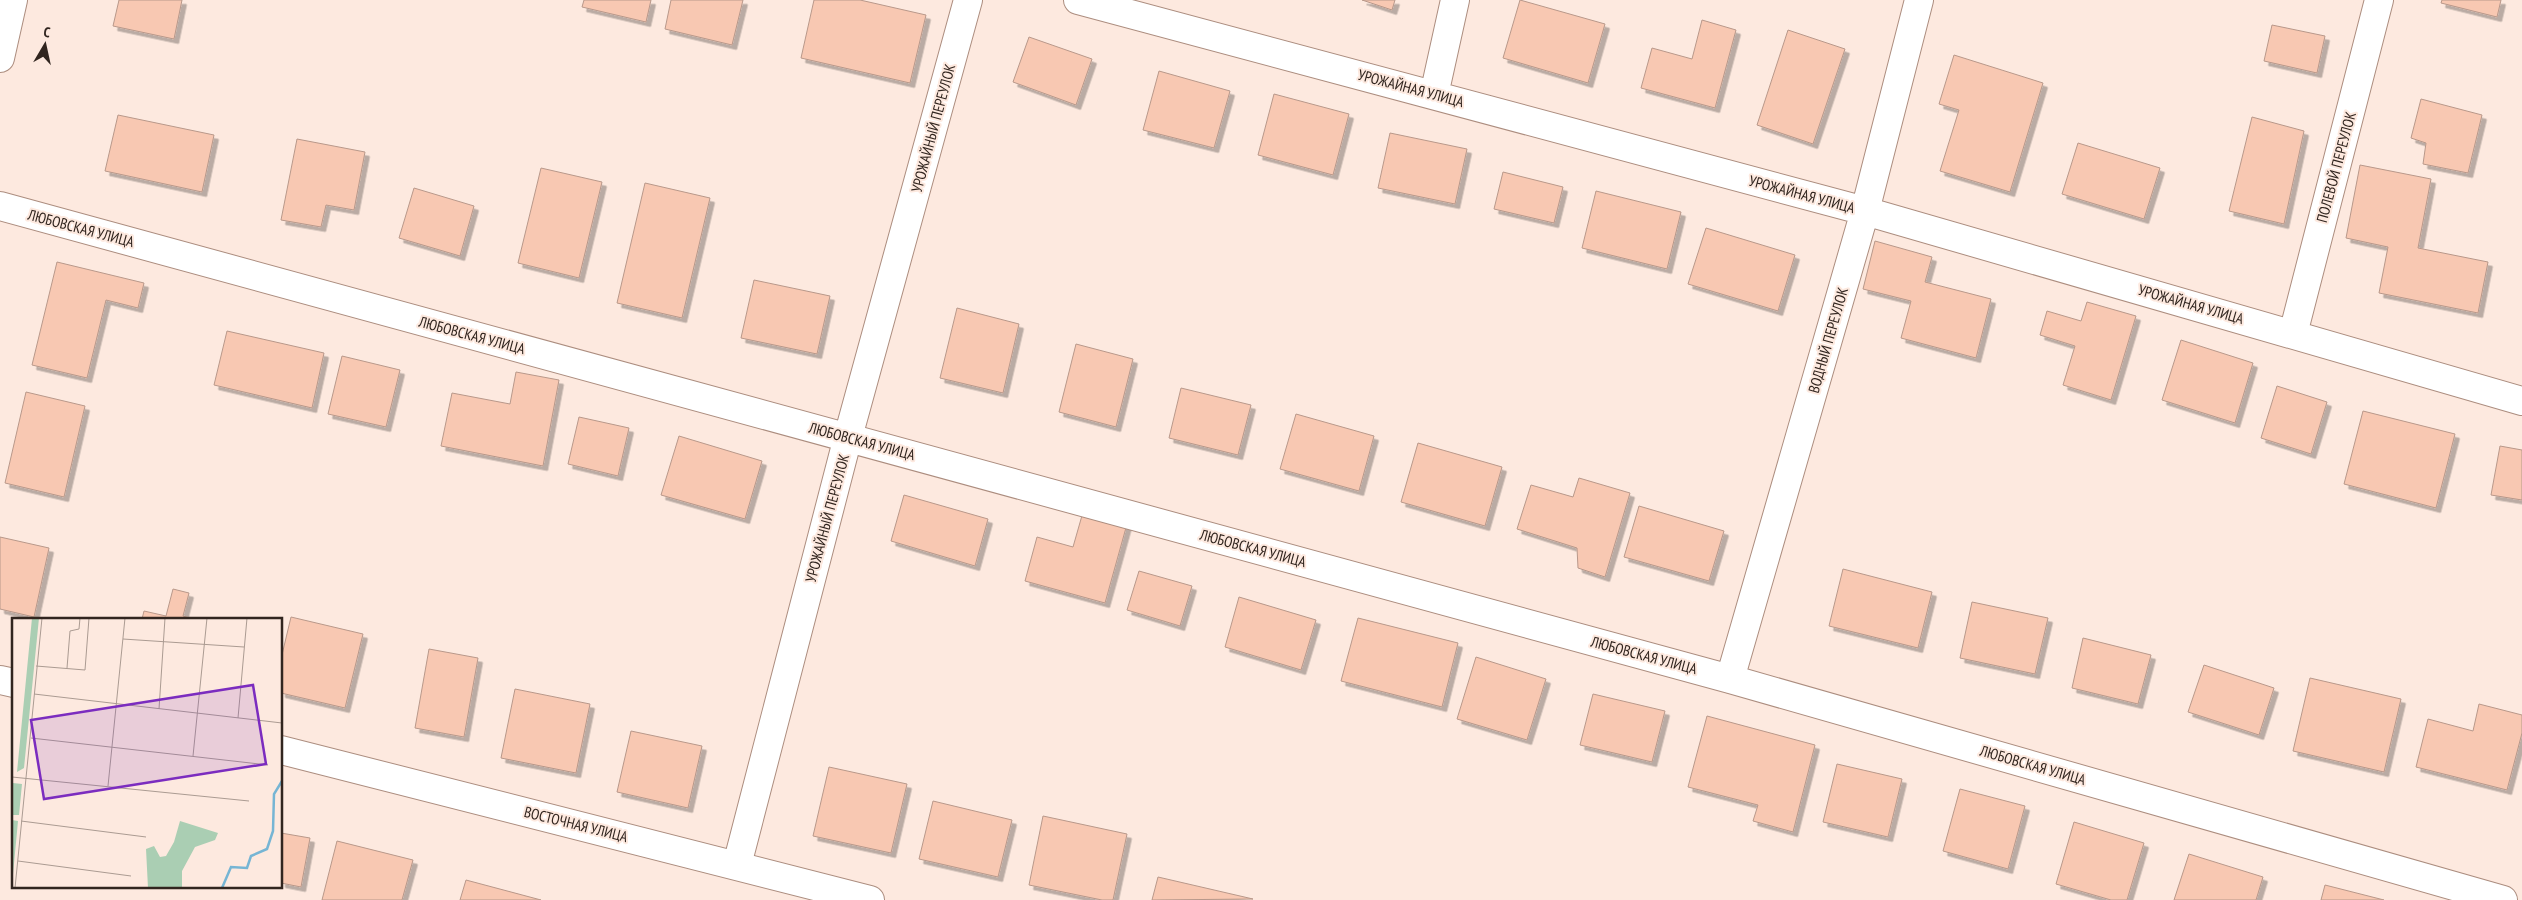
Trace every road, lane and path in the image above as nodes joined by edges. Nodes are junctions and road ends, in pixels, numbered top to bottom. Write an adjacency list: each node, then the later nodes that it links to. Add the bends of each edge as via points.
1 (13, 0): 7 (street)
2 (968, 0): 13 (street, УРОЖАЙНЫЙ ПЕРЕУЛОК)
3 (1078, 0): 8 (street, УРОЖАЙНАЯ УЛИЦА)
4 (1454, 0): 8 (street)
5 (1918, 0): 10 (street, ВОДНЫЙ ПЕРЕУЛОК)
6 (2379, 0): 11 (street, ПОЛЕВОЙ ПЕРЕУЛОК)
7 (0, 58)
8 (1434, 94): 10 (street, УРОЖАЙНАЯ УЛИЦА)
9 (0, 206): 13 (street, ЛЮБОВСКАЯ УЛИЦА)
10 (1866, 211): 11 (street, УРОЖАЙНАЯ УЛИЦА); 14 (street, ВОДНЫЙ ПЕРЕУЛОК)
11 (2292, 334): 12 (street, УРОЖАЙНАЯ УЛИЦА)
12 (2522, 401)
13 (848, 437): 14 (street, ЛЮБОВСКАЯ УЛИЦА); 16 (street, УРОЖАЙНЫЙ ПЕРЕУЛОК)
14 (1730, 678): 18 (street, ЛЮБОВСКАЯ УЛИЦА)
15 (282, 750): 16 (street, ВОСТОЧНАЯ УЛИЦА)
16 (737, 864): 17 (street, ВОСТОЧНАЯ УЛИЦА)
17 (870, 900)
18 (2503, 900)

